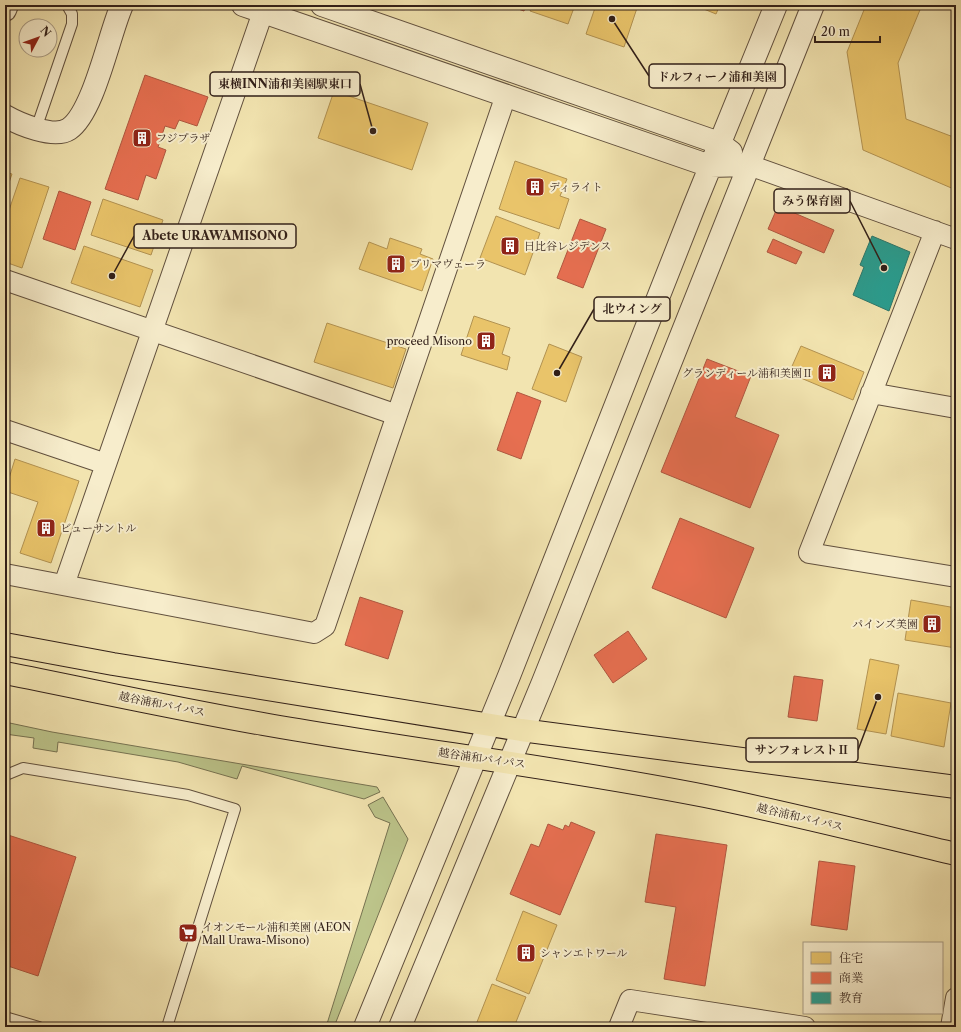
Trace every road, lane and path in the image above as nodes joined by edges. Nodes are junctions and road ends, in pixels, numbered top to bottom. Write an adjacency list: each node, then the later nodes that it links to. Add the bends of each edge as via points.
1 (7, 5): 8 (street)
2 (67, 5): 12 (lane, via 72,14 72,24)
3 (122, 5): 12 (street, via 89,100 79,118 69,129 59,132)
4 (243, 5): 9 (street)
5 (322, 5): 13 (street)
6 (776, 5): 13 (street)
7 (813, 5): 14 (street)
8 (5, 10)
9 (263, 12): 10 (street); 19 (street)
10 (506, 95): 15 (street); 22 (street)
11 (5, 116): 12 (street)
12 (36, 129)
13 (719, 143): 14 (street); 15 (street)
14 (749, 165): 15 (street); 16 (street); 31 (street)
15 (710, 166): 30 (street)
16 (935, 231): 17 (street); 20 (street)
17 (956, 239)
18 (5, 280): 19 (street)
19 (152, 331): 22 (street); 24 (street)
20 (871, 393): 21 (street); 26 (street, via 809,553)
21 (956, 408)
22 (397, 415): 27 (street, via 325,626 314,633)
23 (5, 430): 24 (street)
24 (106, 464): 27 (street)
25 (5, 574): 27 (street)
26 (956, 577)
27 (64, 585)
28 (5, 644): 30 (highway)
29 (5, 673): 32 (highway, 越谷浦和バイパス, via 262,724)
30 (488, 724): 31 (highway); 32 (street)
31 (522, 730): 33 (street); 35 (highway)
32 (474, 758): 33 (highway, 越谷浦和バイパス); 41 (street)
33 (508, 763): 36 (highway, 越谷浦和バイパス, via 557,769 704,796); 42 (street)
34 (5, 774): 40 (lane, via 23,768 188,795 235,810)
35 (956, 788)
36 (956, 854)
37 (956, 998): 45 (street)
38 (5, 1016): 39 (lane)
39 (39, 1027)
40 (167, 1027)
41 (365, 1027)
42 (400, 1027)
43 (619, 1027): 44 (street, via 630,1000)
44 (805, 1027)
45 (951, 1027)

